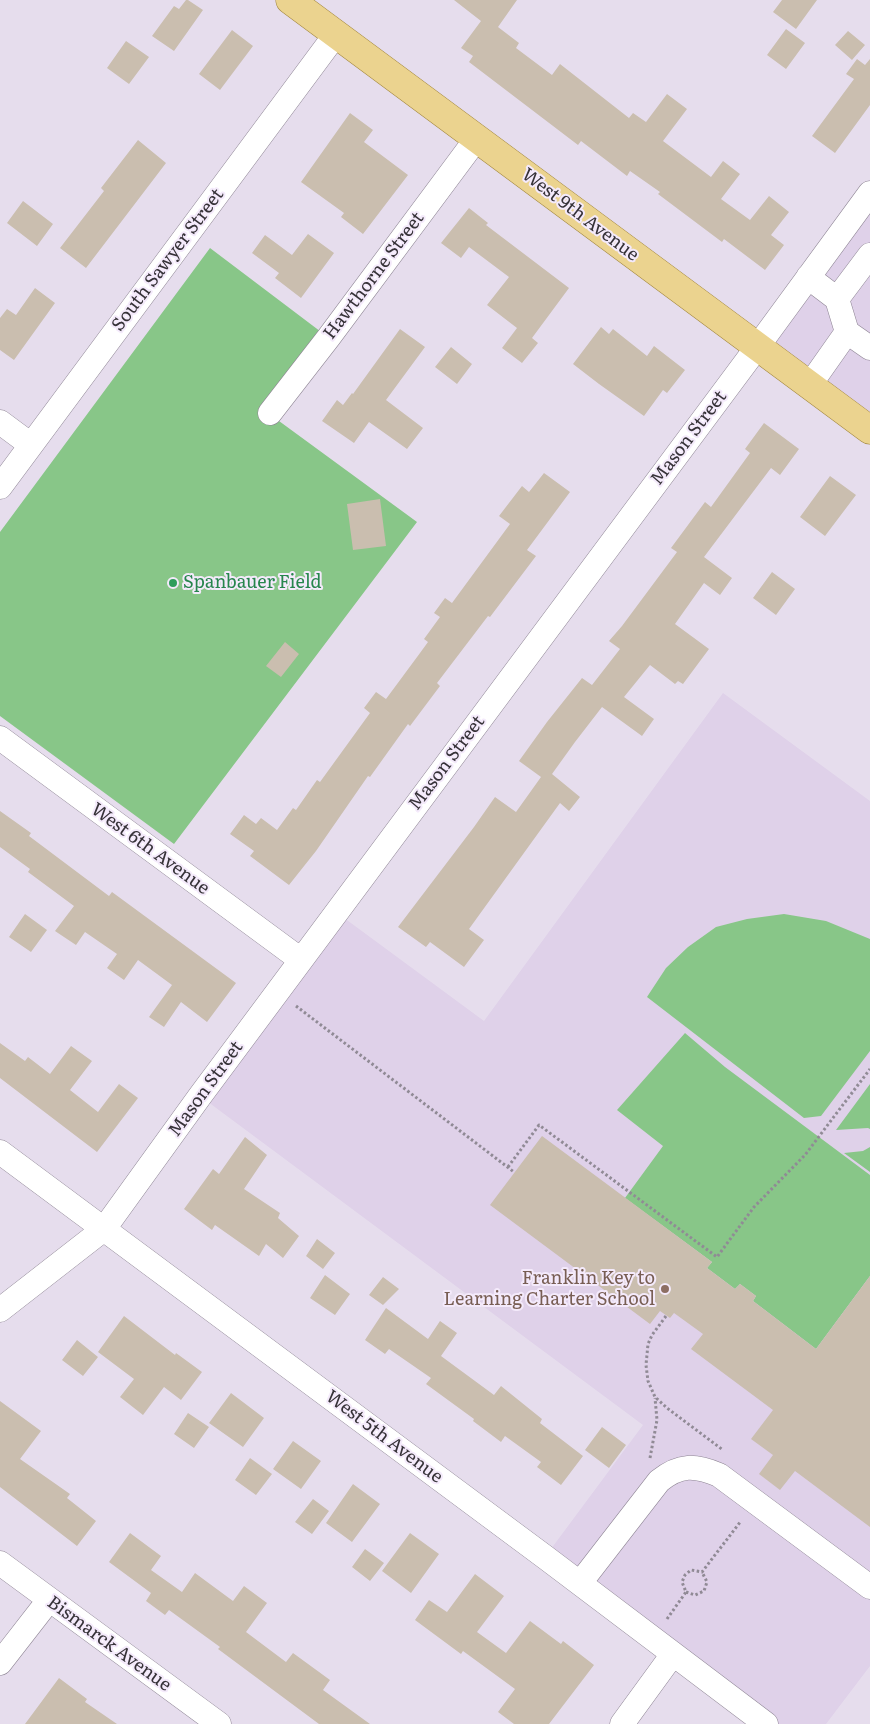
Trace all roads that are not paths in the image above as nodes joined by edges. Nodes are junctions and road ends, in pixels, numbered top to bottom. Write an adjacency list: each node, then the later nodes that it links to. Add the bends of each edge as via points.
1 (290, 0): 2 (main road, West 9th Avenue)
2 (336, 34): 3 (main road, West 9th Avenue); 15 (street, South Sawyer Street)
3 (477, 138): 9 (main road, West 9th Avenue); 12 (street, Hawthorne Street)
4 (870, 192): 6 (street, Mason Street)
5 (870, 254): 7 (street)
6 (808, 277): 7 (street); 9 (street, Mason Street)
7 (837, 299): 8 (street)
8 (847, 332): 10 (street); 11 (street)
9 (758, 346): 11 (main road, West 9th Avenue); 18 (street, Mason Street)
10 (870, 348)
11 (809, 386): 14 (main road, West 9th Avenue)
12 (270, 414)
13 (0, 422): 15 (street)
14 (870, 430)
15 (31, 445): 16 (street, South Sawyer Street)
16 (0, 487)
17 (0, 738): 18 (street, West 6th Avenue)
18 (301, 960): 20 (street, Mason Street)
19 (0, 1152): 20 (street, West 5th Avenue)
20 (104, 1229): 21 (street, Mason Street); 23 (street, West 5th Avenue)
21 (0, 1310)
22 (0, 1563): 25 (street, Bismarck Avenue)
23 (580, 1584): 24 (street, via 659,1481 685,1467 704,1468 719,1475); 26 (street, West 5th Avenue)
24 (870, 1587)
25 (49, 1600): 27 (street); 28 (street, Bismarck Avenue)
26 (673, 1654): 29 (street); 30 (street, West 5th Avenue)
27 (0, 1664)
28 (219, 1724)
29 (622, 1724)
30 (766, 1724)

